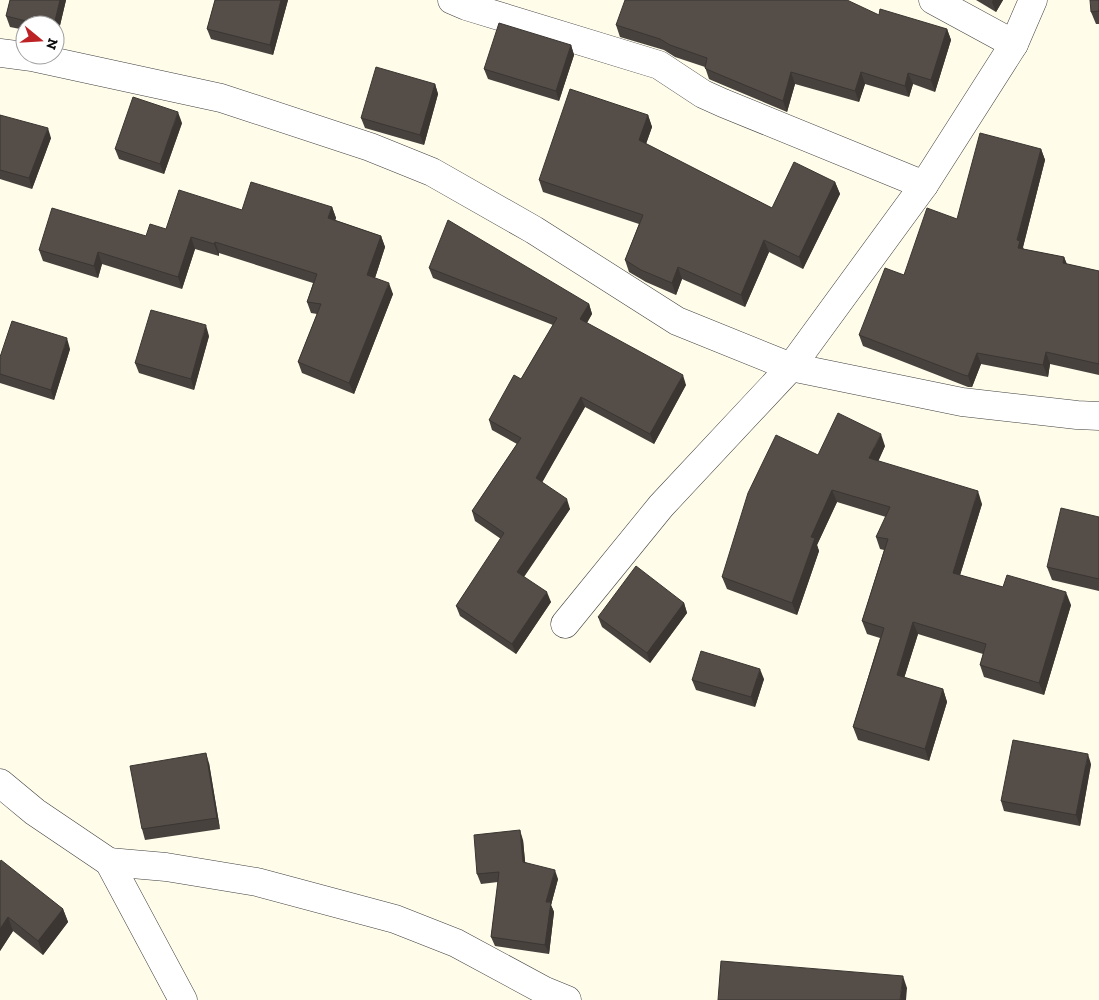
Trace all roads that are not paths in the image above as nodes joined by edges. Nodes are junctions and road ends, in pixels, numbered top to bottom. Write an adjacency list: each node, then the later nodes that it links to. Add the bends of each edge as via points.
1 (452, 0): 6 (street, via 659,65 703,94)
2 (933, 0): 4 (street)
3 (1033, 0): 4 (street)
4 (1014, 44): 6 (street)
5 (0, 53): 7 (street, via 221,98 370,147 432,172 525,225 677,321)
6 (924, 186): 7 (street)
7 (791, 366): 8 (street, via 962,402); 9 (street, via 661,506)
8 (1099, 416)
9 (565, 624)
10 (0, 783): 11 (street, via 35,812)
11 (109, 862): 12 (street, via 166,867 257,882 395,920 456,943); 13 (street)
12 (554, 997)
13 (178, 998)

